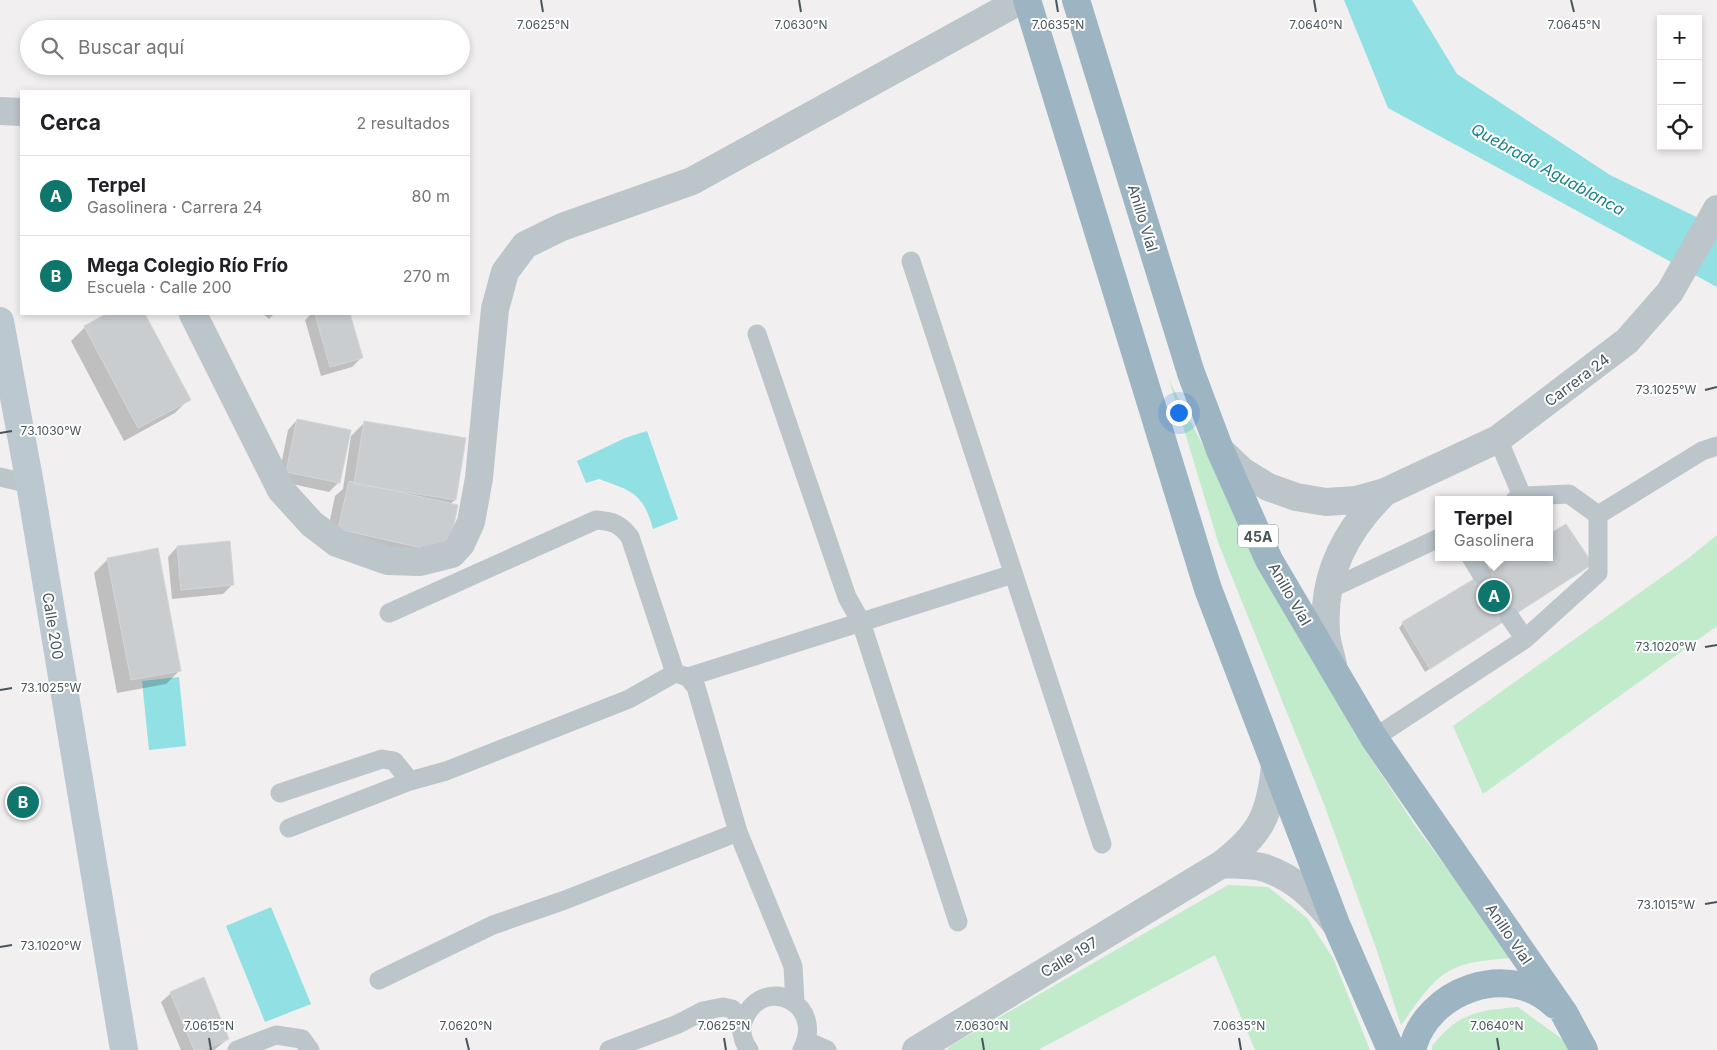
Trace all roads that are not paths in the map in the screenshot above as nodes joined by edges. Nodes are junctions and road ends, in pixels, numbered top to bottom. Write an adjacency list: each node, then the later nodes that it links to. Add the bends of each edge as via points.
1 (1021, 0): 8 (street, via 692,181 562,227 525,244 505,272 495,309 479,478 471,522 461,544 452,554 420,562 388,562 337,543 312,524 281,490)
2 (1027, 0): 32 (highway, via 1208,589)
3 (1076, 0): 13 (highway, Anillo Víal / 45A, via 1191,373)
4 (0, 111): 5 (street)
5 (20, 112)
6 (1717, 209): 11 (street, Carrera 24, via 1670,292 1628,341)
7 (911, 261): 22 (lane)
8 (194, 315)
9 (0, 321): 15 (main road, Calle 200)
10 (757, 334): 27 (lane, via 847,597)
11 (1498, 439): 16 (street, Carrera 24); 17 (lane)
12 (1717, 446): 19 (lane, via 1702,451)
13 (1220, 450): 16 (street, Carrera 24, via 1242,470 1268,486 1296,497 1326,502 1356,500); 29 (highway, Anillo Víal / 45A, via 1270,560)
14 (0, 477): 15 (lane)
15 (30, 484): 46 (main road, Calle 200)
16 (1385, 492): 24 (street, Carrera 24, via 1364,512 1347,536 1335,562)
17 (1518, 496)
18 (1544, 496): 19 (lane, via 1569,494)
19 (1598, 515): 28 (lane, via 1598,573)
20 (1435, 540): 24 (lane)
21 (1473, 561): 23 (lane)
22 (1013, 574): 27 (lane); 37 (lane)
23 (1482, 575)
24 (1328, 590): 29 (street, Carrera 24, via 1326,631)
25 (389, 613): 30 (lane, via 596,520 611,521 630,537)
26 (1509, 616): 28 (lane)
27 (861, 622): 30 (lane); 39 (lane)
28 (1525, 639): 31 (lane)
29 (1334, 671): 31 (highway, Anillo Víal / 45A)
30 (682, 675): 33 (lane, via 446,772); 36 (lane, via 696,687)
31 (1374, 738): 43 (highway, Anillo Víal / 45A)
32 (1275, 766): 38 (street, Calle 197, via 1272,795 1262,823 1245,846); 40 (highway)
33 (410, 781): 34 (lane, via 394,761 382,759); 35 (lane)
34 (280, 793)
35 (289, 828)
36 (738, 832): 41 (lane, via 492,925); 42 (lane, via 793,966)
37 (1102, 844)
38 (1222, 864): 40 (street, via 1263,868 1292,880 1316,900); 52 (street, Calle 197)
39 (958, 922)
40 (1336, 924): 53 (highway)
41 (379, 980)
42 (795, 1003): 44 (lane, via 780,997 764,998 754,1003); 45 (lane, via 808,1020)
43 (1564, 1013): 54 (highway, via 1525,987 1479,985 1450,997 1438,1006 1419,1031); 55 (highway, Anillo Víal / 45A)
44 (743, 1021): 49 (lane, via 732,1009 723,1007 704,1011); 50 (lane, via 742,1033)
45 (805, 1045): 51 (lane)
46 (124, 1050)
47 (237, 1050): 48 (lane, via 276,1035 302,1039)
48 (310, 1050)
49 (609, 1050)
50 (749, 1050)
51 (827, 1050)
52 (916, 1050)
53 (1390, 1050)
54 (1412, 1050)
55 (1584, 1050)

